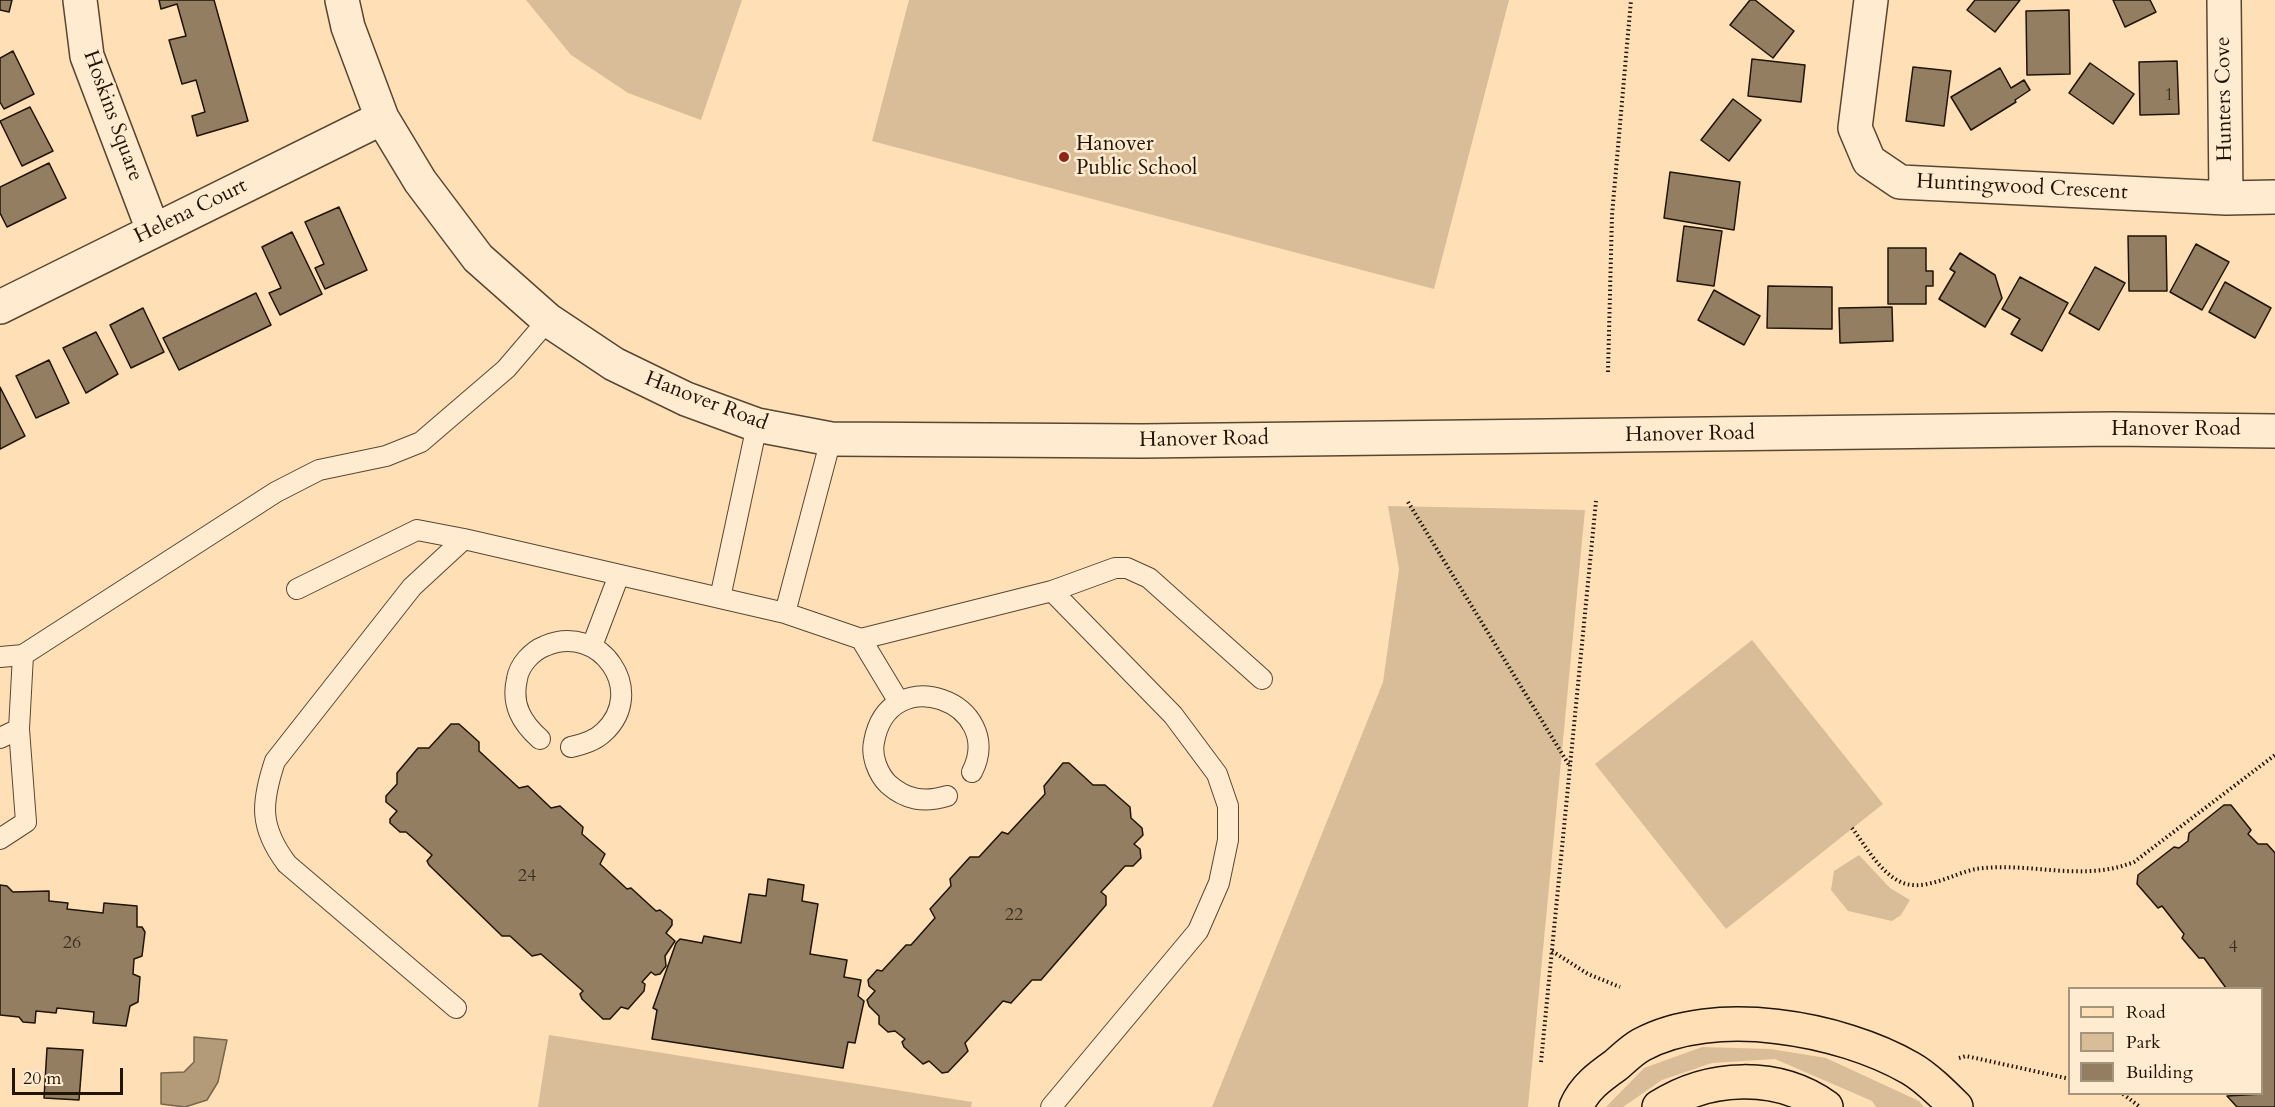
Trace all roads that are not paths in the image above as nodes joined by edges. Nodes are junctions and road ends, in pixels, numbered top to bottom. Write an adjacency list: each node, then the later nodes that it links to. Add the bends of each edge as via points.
1 (80, 0): 8 (street, Hoskins Square, via 87,56)
2 (342, 0): 5 (street, Hanover Road)
3 (1870, 0): 7 (street, Huntingwood Crescent, via 1855,128 1869,161 1900,182)
4 (2224, 0): 7 (street, Hunters Cove)
5 (382, 118): 8 (street, Helena Court); 10 (street, Hanover Road, via 420,181 478,258)
6 (2275, 197): 7 (street, Huntingwood Crescent)
7 (2226, 198)
8 (153, 230): 9 (street, Helena Court)
9 (0, 307)
10 (548, 320): 11 (street, Hanover Road, via 614,364 686,399); 22 (lane, via 489,386 421,442 386,456 320,470 276,492)
11 (757, 425): 13 (street, Hanover Road); 18 (lane)
12 (2275, 430): 13 (street, Hanover Road, via 1143,441)
13 (831, 439): 19 (lane)
14 (464, 539): 15 (lane); 16 (lane, via 417,530); 33 (lane, via 412,586 275,761 265,791 264,823 272,845 287,864)
15 (619, 575): 18 (lane); 21 (lane)
16 (297, 589)
17 (1052, 591): 20 (lane); 24 (lane, via 1115,568 1139,572); 34 (lane, via 1173,716 1217,774 1228,806 1228,840 1219,883 1198,931)
18 (720, 598): 19 (lane)
19 (785, 613): 20 (lane)
20 (861, 639): 25 (lane)
21 (592, 646): 28 (lane, via 575,640 556,641 539,648 517,676 514,694 518,712); 29 (lane, via 616,669 620,703 615,719 604,732 590,742)
22 (23, 655): 23 (lane); 26 (lane)
23 (0, 657)
24 (1262, 679)
25 (899, 702): 30 (lane, via 931,696 961,709 977,738); 31 (lane, via 885,714 876,730 876,765 898,793 915,799)
26 (20, 729): 27 (lane); 32 (lane, via 26,822)
27 (0, 738)
28 (540, 739)
29 (571, 747)
30 (972, 772)
31 (947, 796)
32 (0, 839)
33 (456, 1008)
34 (1051, 1107)
35 (1576, 1107): 38 (main road, via 1581,1093 1641,1045 1699,1028 1755,1024 1824,1035 1867,1049 1911,1069)
36 (1659, 1107): 37 (main road, via 1700,1087 1758,1081 1788,1089)
37 (1826, 1107)
38 (1956, 1107)

